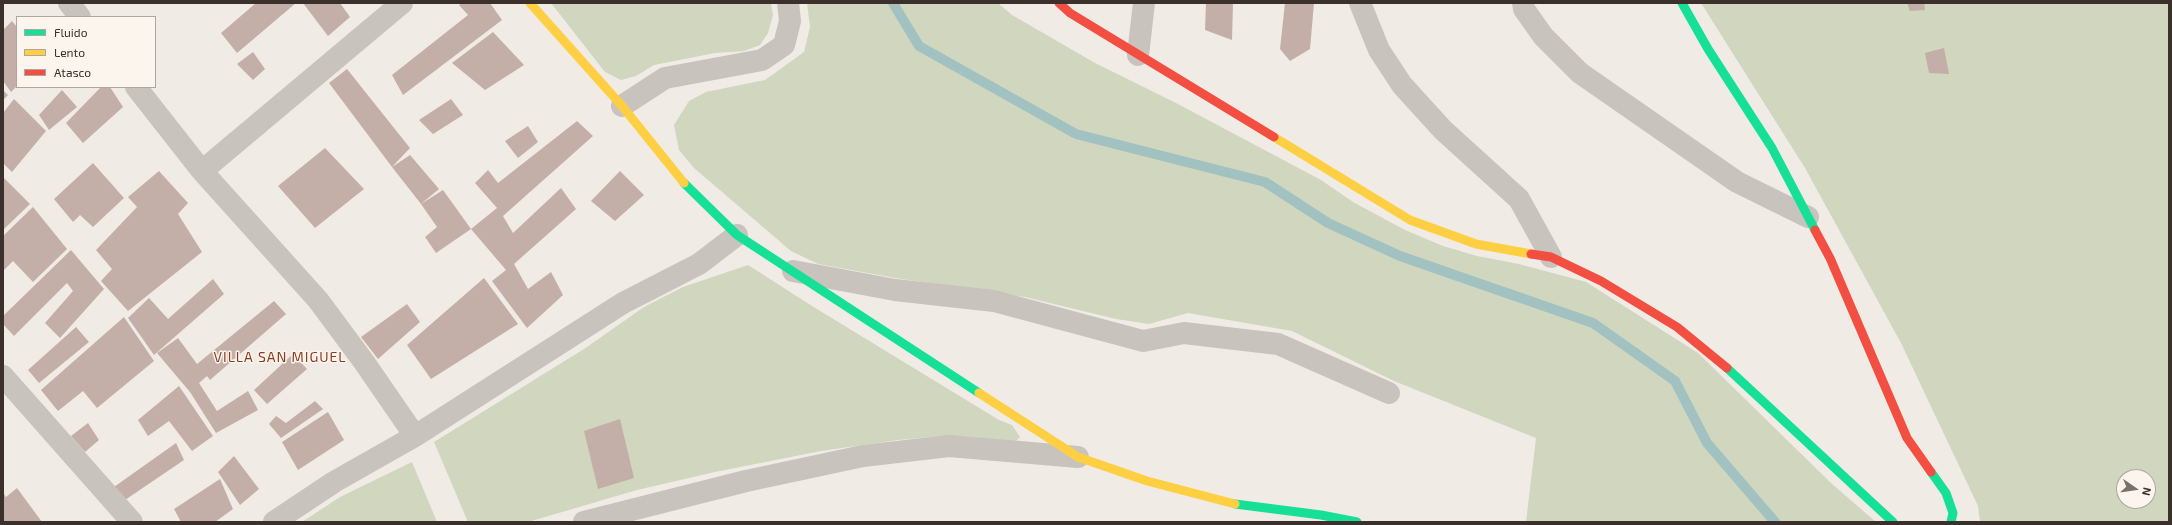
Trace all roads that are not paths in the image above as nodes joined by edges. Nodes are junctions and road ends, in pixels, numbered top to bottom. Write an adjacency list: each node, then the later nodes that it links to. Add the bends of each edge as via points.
1 (69, 3): 10 (street)
2 (402, 3): 14 (street)
3 (530, 3): 13 (street)
4 (788, 3): 13 (street, via 790,21 784,45 762,60 665,78)
5 (1059, 3): 11 (street, via 1070,13)
6 (1144, 3): 11 (street)
7 (1360, 3): 17 (street, via 1379,50 1402,85 1443,130 1519,199)
8 (1522, 3): 15 (street, via 1543,36 1580,73 1737,182)
9 (1682, 3): 15 (street, via 1708,49 1772,148)
10 (79, 16)
11 (1138, 55): 17 (street, via 1410,220 1476,244)
12 (137, 88): 14 (street)
13 (622, 106): 16 (street, via 680,180)
14 (202, 171): 21 (street, via 318,300)
15 (1808, 217): 28 (street, via 1830,258 1907,438 1946,493 1953,513)
16 (737, 235): 18 (street); 21 (street, via 699,264 623,303)
17 (1551, 257): 27 (street, via 1600,281 1677,328 1714,356)
18 (793, 271): 20 (street, via 895,290 994,301 1143,341 1184,333 1278,344); 22 (street)
19 (3, 376): 23 (street)
20 (1389, 393)
21 (415, 436): 24 (street, via 334,482)
22 (1078, 457): 25 (street, via 949,446 863,456 746,481); 26 (street, via 1147,481 1237,504)
23 (132, 522)
24 (274, 522)
25 (584, 522)
26 (1356, 522)
27 (1893, 522)
28 (1951, 522)

